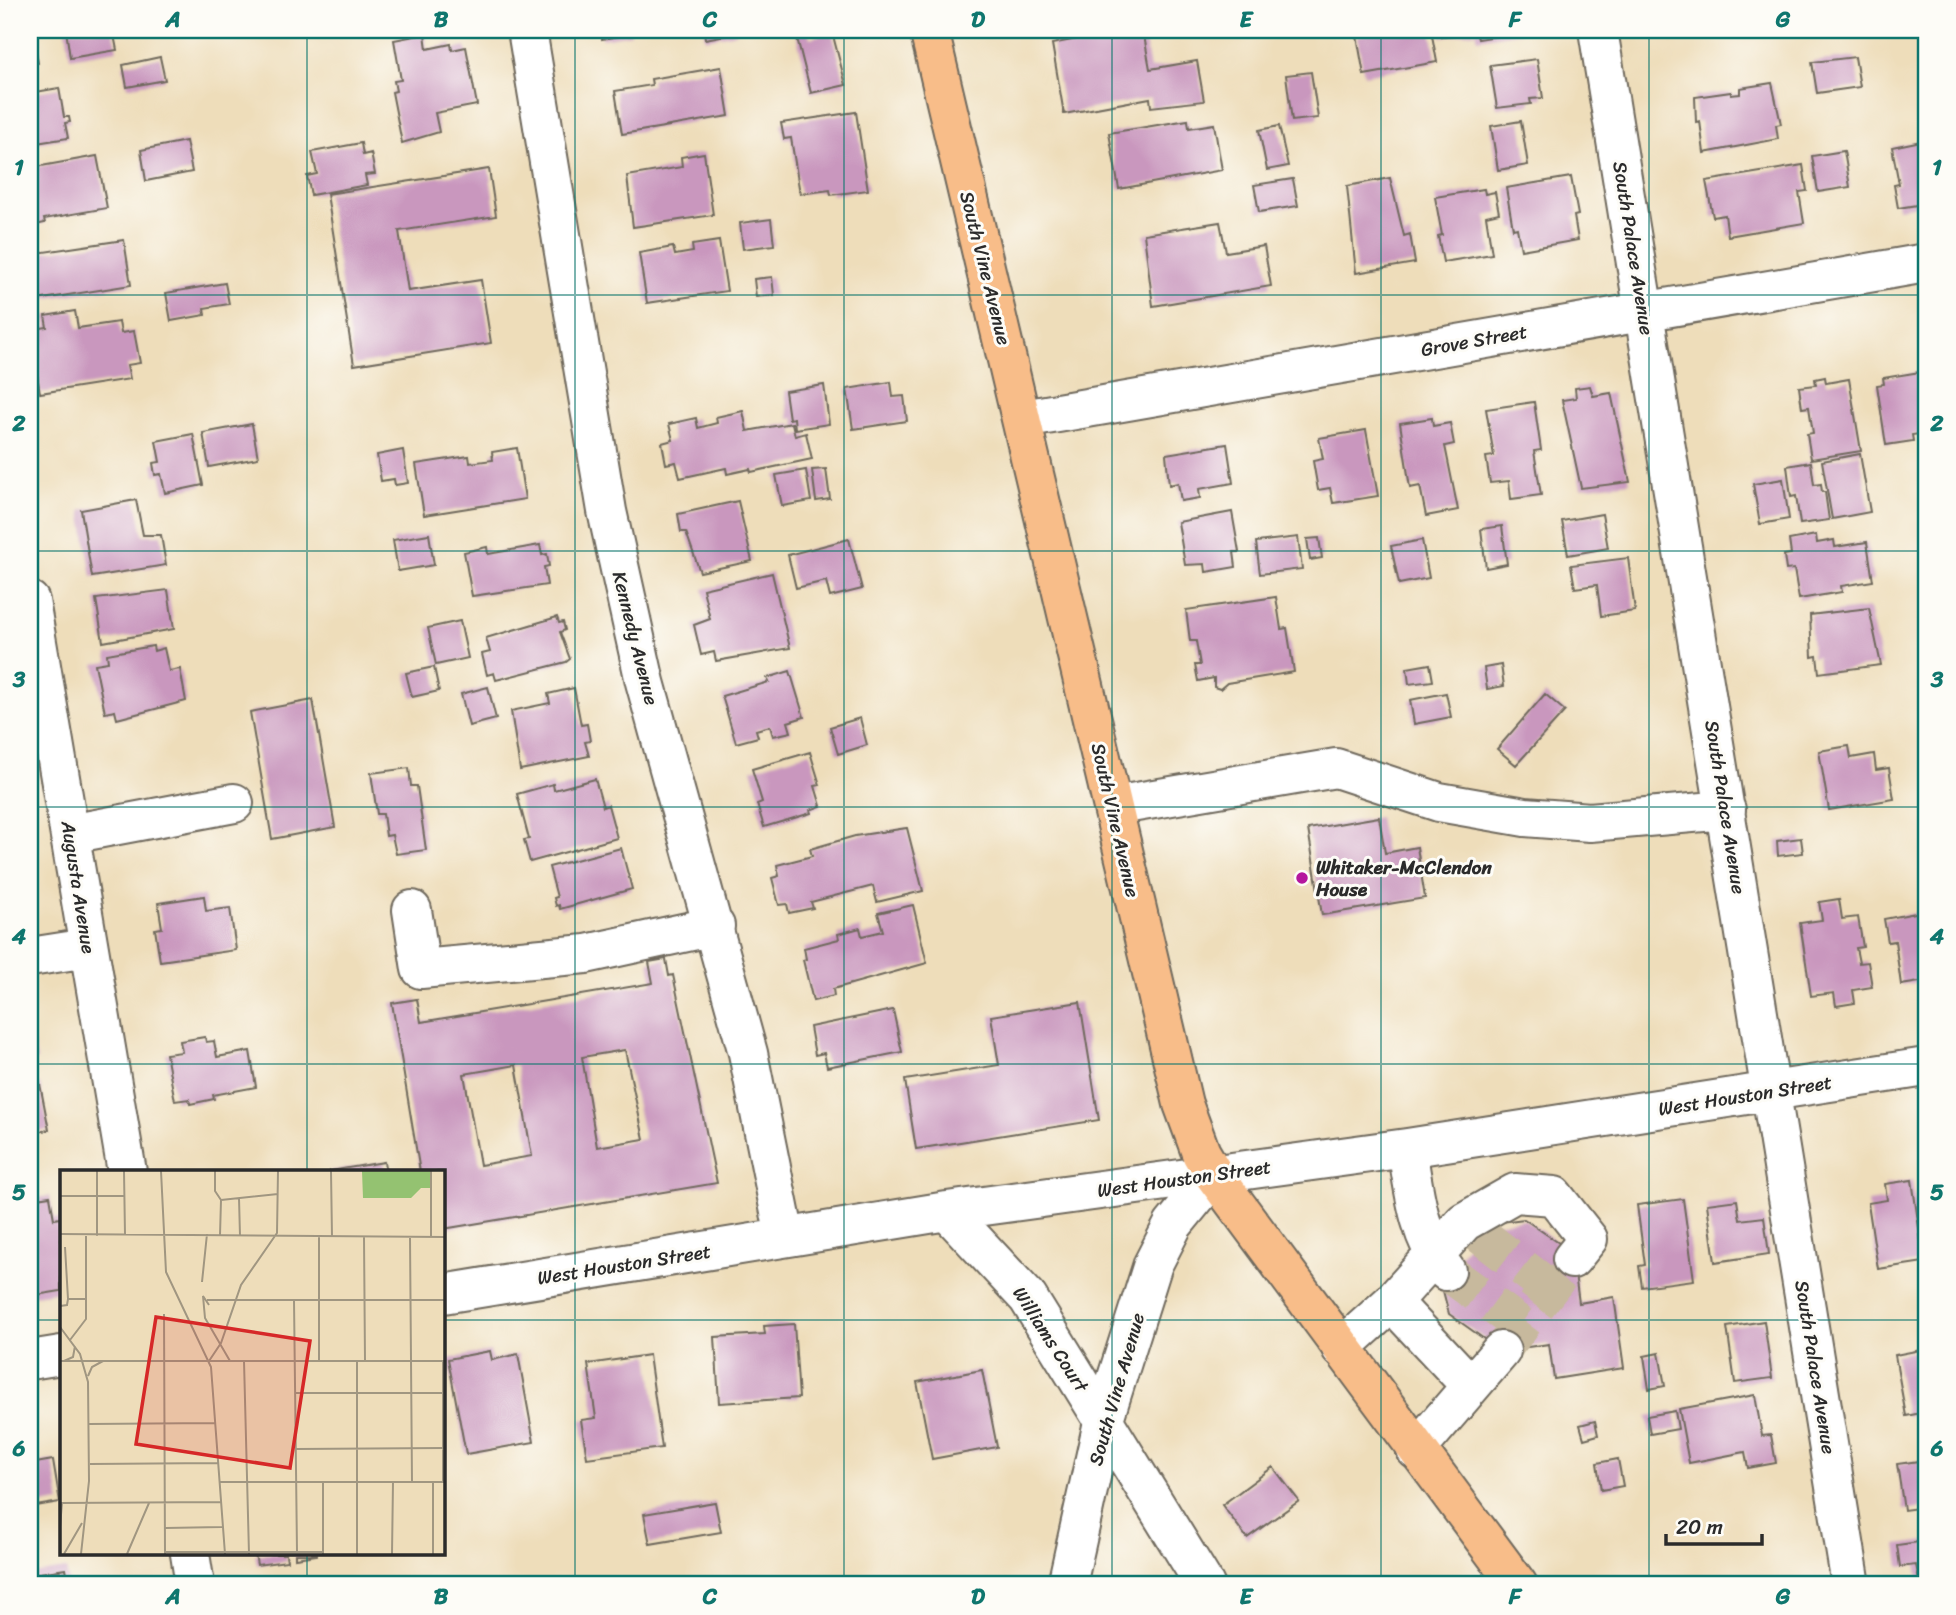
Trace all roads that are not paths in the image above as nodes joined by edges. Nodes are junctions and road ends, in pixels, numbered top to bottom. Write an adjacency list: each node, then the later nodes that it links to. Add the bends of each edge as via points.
1 (527, 30): 13 (street, Kennedy Avenue, via 622,587)
2 (929, 30): 6 (main road, South Vine Avenue)
3 (1598, 30): 5 (street, South Palace Avenue)
4 (1926, 262): 5 (street, Grove Street)
5 (1644, 310): 6 (street, Grove Street); 10 (street, South Palace Avenue)
6 (1023, 419): 9 (main road, South Vine Avenue)
7 (30, 601): 11 (street, Augusta Avenue)
8 (233, 803): 11 (street)
9 (1113, 806): 10 (street, via 1336,768 1439,802 1525,817 1591,822); 20 (main road, South Vine Avenue, via 1183,1104)
10 (1726, 810): 17 (street, South Palace Avenue)
11 (70, 834): 14 (street, Augusta Avenue)
12 (412, 910): 13 (street, via 421,969 586,954)
13 (715, 926): 22 (street, Kennedy Avenue, via 748,1053)
14 (88, 947): 15 (street); 19 (street, Augusta Avenue)
15 (30, 957)
16 (1926, 1066): 17 (street, West Houston Street)
17 (1772, 1092): 18 (street, West Houston Street); 39 (street, South Palace Avenue)
18 (1407, 1148): 20 (street, West Houston Street); 24 (street, via 1416,1206)
19 (127, 1170)
20 (1214, 1175): 21 (street, West Houston Street); 27 (main road); 32 (street, South Vine Avenue, via 1163,1240)
21 (947, 1211): 22 (street, West Houston Street); 32 (street, Williams Court, via 1028,1298)
22 (785, 1237): 25 (street, West Houston Street)
23 (1572, 1259): 24 (street, via 1588,1239 1554,1196 1515,1193 1471,1227)
24 (1440, 1263): 26 (street)
25 (444, 1294)
26 (1392, 1301): 27 (street); 31 (street)
27 (1341, 1348): 33 (main road)
28 (1501, 1351): 31 (street)
29 (60, 1355): 30 (street)
30 (30, 1360)
31 (1470, 1385): 33 (street)
32 (1103, 1422): 36 (street, South Vine Avenue); 37 (street, Williams Court)
33 (1416, 1450): 38 (main road)
34 (190, 1556): 35 (street)
35 (195, 1585)
36 (1067, 1585)
37 (1205, 1585)
38 (1518, 1585)
39 (1851, 1585)

